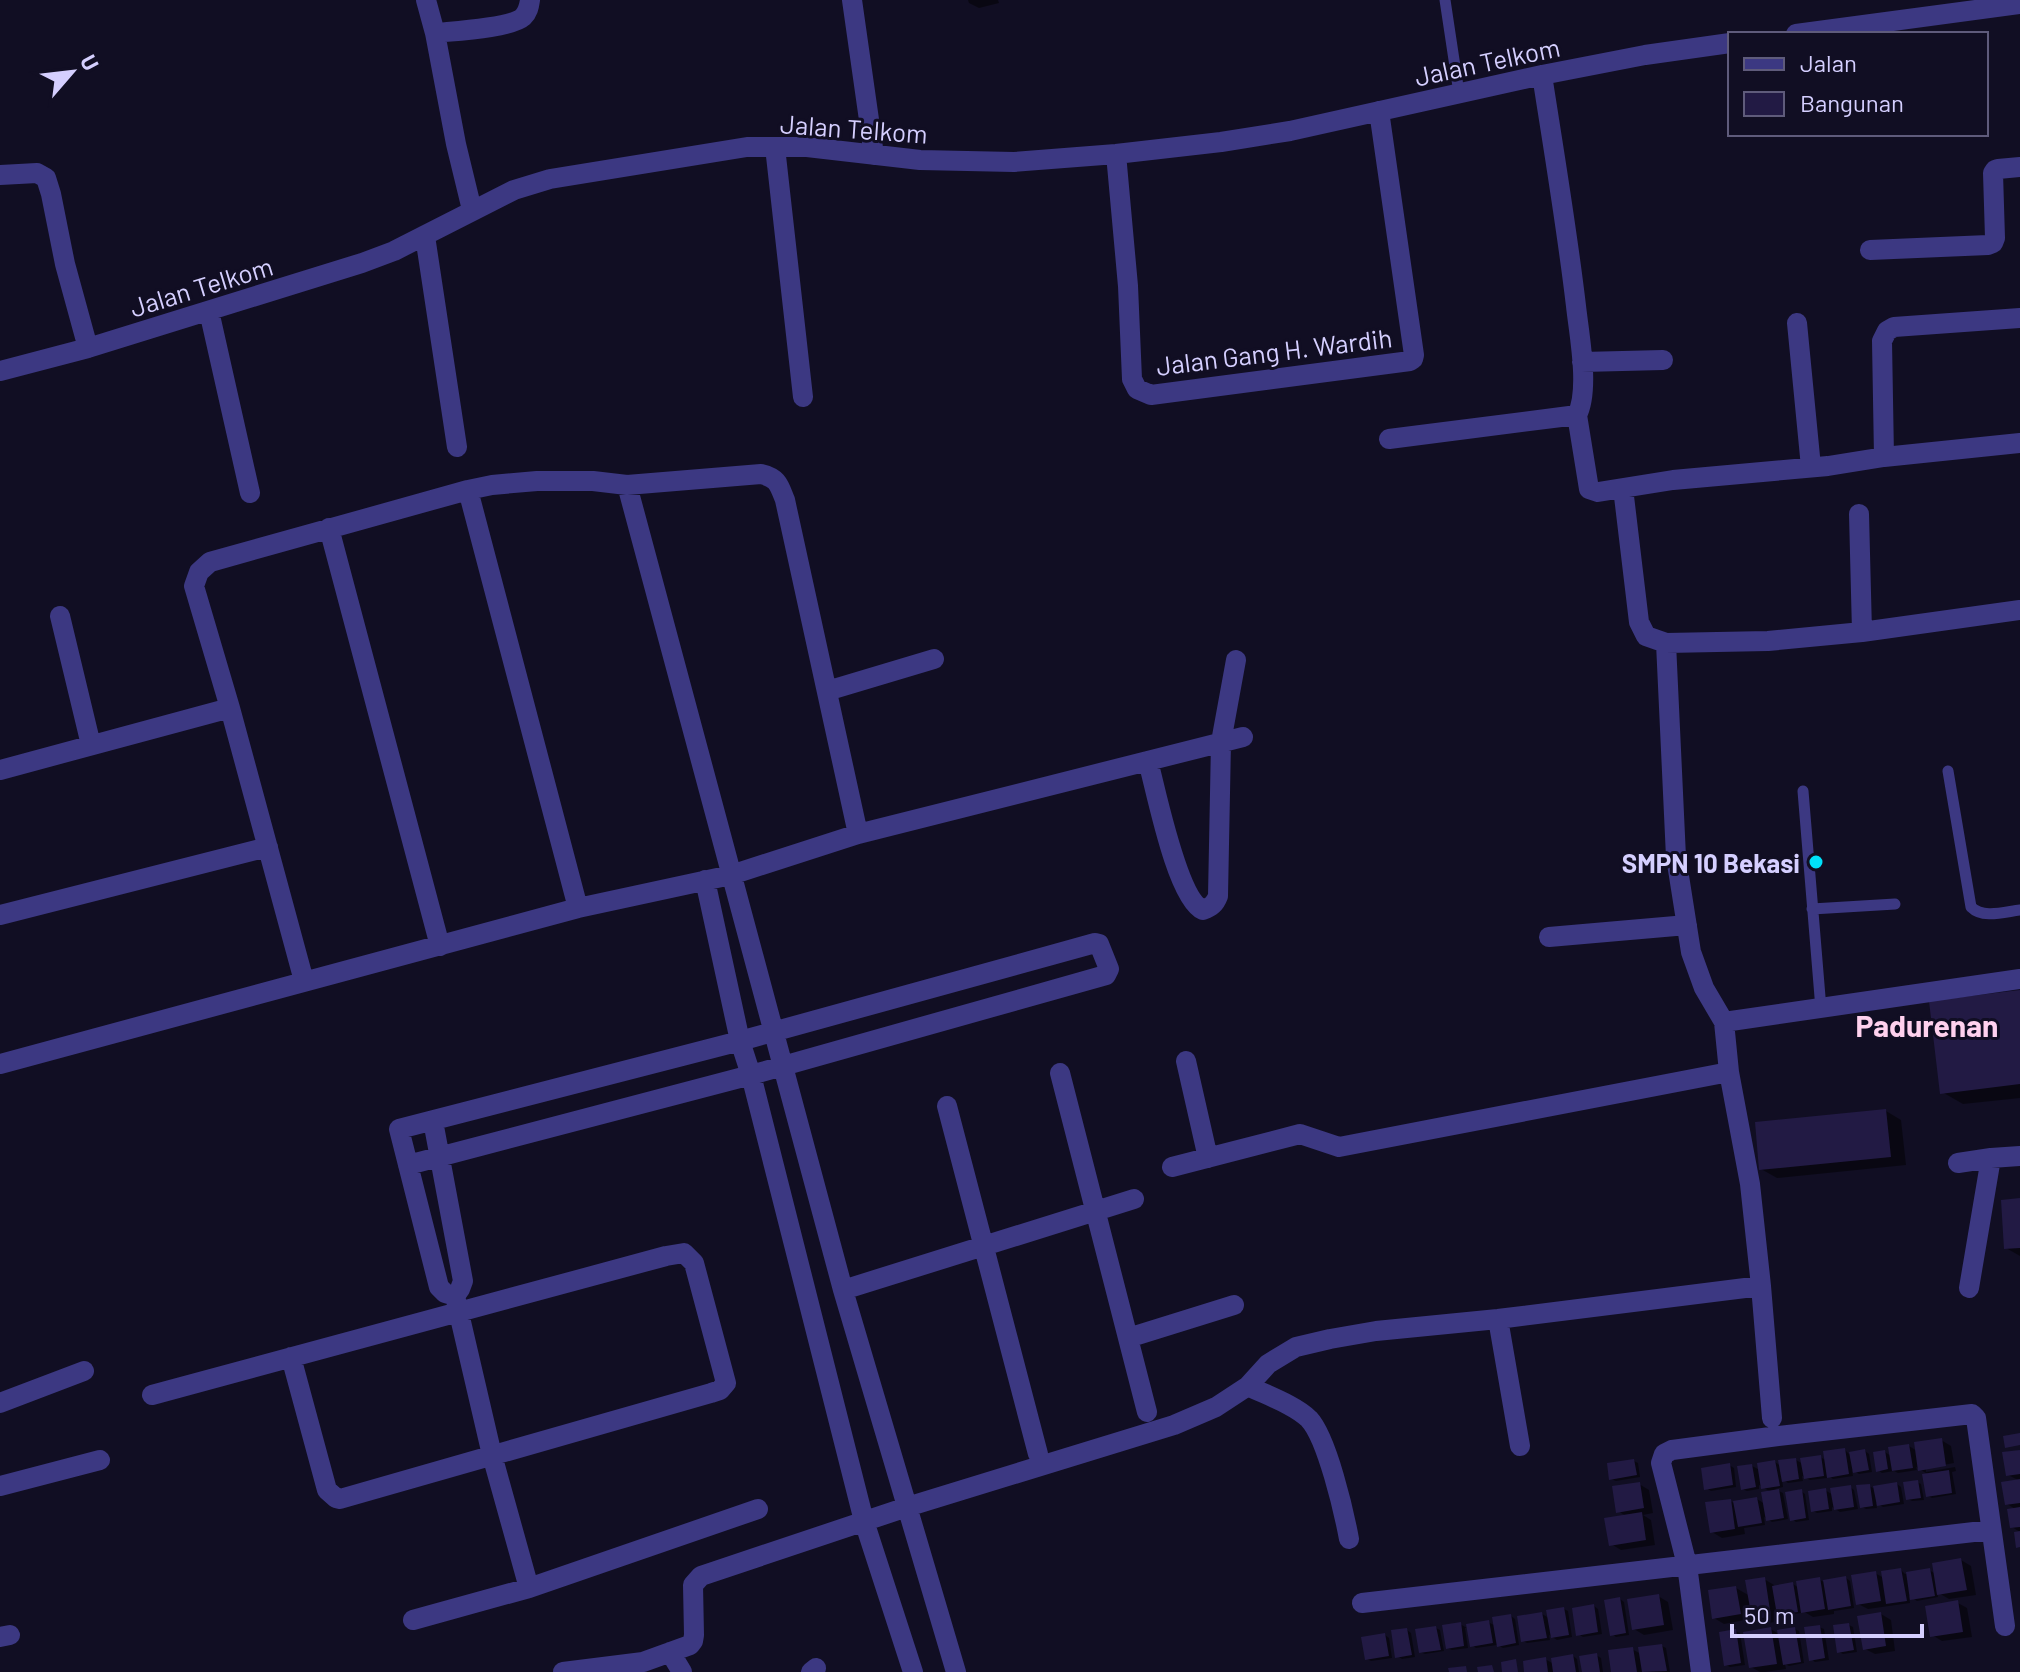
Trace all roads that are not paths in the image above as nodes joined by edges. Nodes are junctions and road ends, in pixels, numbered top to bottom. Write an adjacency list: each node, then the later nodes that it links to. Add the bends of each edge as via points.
1 (426, 0): 7 (street)
2 (530, 0): 7 (street, via 522,19)
3 (852, 0): 14 (street)
4 (1445, 0): 10 (lane)
5 (2020, 4): 6 (street)
6 (1811, 32)
7 (435, 33): 17 (street)
8 (1728, 43): 9 (street, Jalan Telkom)
9 (1542, 75): 10 (street, Jalan Telkom); 25 (street, via 1566,218)
10 (1459, 93): 11 (street, Jalan Telkom)
11 (1379, 111): 13 (street, Jalan Telkom, via 1290,131); 13 (street, Jalan Gang H. Wardih, via 1413,359 1151,395 1137,389 1132,379)
12 (775, 147): 14 (street, Jalan Telkom); 17 (street, Jalan Telkom, via 550,179); 27 (street)
13 (1116, 154): 14 (street, Jalan Telkom, via 1014,162)
14 (874, 155)
15 (2020, 167): 19 (street, via 1993,173 1993,243)
16 (0, 175): 23 (street, via 37,173 46,178)
17 (472, 210): 18 (street, Jalan Telkom)
18 (425, 236): 20 (street, Jalan Telkom, via 362,263); 31 (street)
19 (1870, 250)
20 (209, 311): 23 (street, Jalan Telkom); 37 (street)
21 (2020, 318): 32 (street, via 1887,331 1882,341)
22 (1797, 323): 33 (street)
23 (88, 348): 26 (street, Jalan Telkom)
24 (1663, 360): 25 (street)
25 (1582, 362): 28 (street, via 1583,397)
26 (0, 371)
27 (803, 397)
28 (1577, 415): 29 (street); 35 (street, via 1589,489)
29 (1389, 439)
30 (2020, 443): 32 (street)
31 (457, 447)
32 (1884, 457): 33 (street)
33 (1811, 467): 35 (street)
34 (627, 485): 36 (street, via 537,481); 46 (street, via 772,477 785,500); 57 (street)
35 (1623, 488): 43 (street, via 1639,622 1646,636)
36 (468, 490): 39 (street); 60 (street)
37 (250, 493)
38 (1859, 514): 42 (street)
39 (329, 528): 47 (street, via 210,562 199,572 194,586); 66 (street)
40 (2020, 610): 42 (street)
41 (60, 616): 50 (street)
42 (1862, 632): 43 (street)
43 (1666, 643): 64 (street, via 1676,857)
44 (934, 659): 46 (street)
45 (1236, 660): 49 (street)
46 (827, 691): 55 (street)
47 (230, 708): 50 (street); 56 (street)
48 (1243, 737): 49 (street)
49 (1221, 742): 51 (street); 51 (street, via 1218,896 1203,910 1194,905 1177,869)
50 (91, 745): 52 (street)
51 (1148, 761): 55 (street)
52 (0, 770)
53 (1948, 771): 62 (lane, via 1971,907 1984,914)
54 (1803, 791): 61 (lane)
55 (858, 834): 57 (street)
56 (268, 847): 63 (street); 68 (street)
57 (731, 875): 58 (street); 71 (street)
58 (705, 880): 60 (street); 72 (street)
59 (1895, 904): 61 (lane)
60 (578, 908): 66 (street)
61 (1812, 909): 69 (lane)
62 (2020, 910)
63 (0, 915)
64 (1687, 925): 65 (street); 70 (street, via 1704,988)
65 (1549, 937)
66 (440, 946): 68 (street)
67 (2020, 979): 69 (street)
68 (304, 981): 74 (street)
69 (1821, 1009): 70 (street)
70 (1724, 1022): 76 (street)
71 (775, 1031): 72 (street); 75 (street); 75 (street, via 1095,943 1109,969 1106,975)
72 (740, 1041): 78 (street); 80 (street)
73 (1186, 1061): 83 (street)
74 (0, 1064)
75 (782, 1065): 78 (street); 95 (street)
76 (1729, 1072): 83 (street, via 1339,1147 1300,1134); 93 (street, via 1750,1184)
77 (1060, 1073): 91 (street)
78 (751, 1075): 81 (street); 114 (street)
79 (947, 1106): 92 (street)
80 (433, 1121): 81 (street); 86 (street, via 399,1129)
81 (440, 1156): 86 (street); 88 (street)
82 (2020, 1156): 84 (street)
83 (1208, 1158): 87 (street)
84 (1991, 1158): 85 (street); 94 (street)
85 (1958, 1163)
86 (408, 1165): 89 (street)
87 (1172, 1167)
88 (446, 1189): 89 (street); 96 (street, via 463,1281)
89 (415, 1194): 96 (street, via 439,1287)
90 (1134, 1199): 91 (street)
91 (1095, 1211): 92 (street); 99 (street)
92 (983, 1246): 95 (street); 108 (street)
93 (1761, 1286): 98 (street); 106 (street)
94 (1969, 1288)
95 (843, 1290): 112 (street)
96 (457, 1304): 100 (street); 109 (street); 109 (street, via 684,1253 694,1263 726,1383 711,1393)
97 (1234, 1305): 99 (street)
98 (1498, 1319): 102 (street, via 1376,1331 1296,1347 1268,1364); 107 (street)
99 (1128, 1338): 105 (street)
100 (291, 1357): 103 (street); 109 (street, via 327,1490 336,1498)
101 (84, 1371): 104 (street)
102 (1248, 1386): 112 (street, via 1174,1425); 116 (street, via 1313,1423)
103 (152, 1395)
104 (0, 1403)
105 (1147, 1412)
106 (1772, 1418)
107 (1520, 1446)
108 (1038, 1454)
109 (492, 1455): 118 (street)
110 (100, 1460): 111 (street)
111 (0, 1486)
112 (907, 1507): 114 (street); 126 (street)
113 (758, 1509): 118 (street)
114 (864, 1521): 122 (street, via 701,1576 693,1585 693,1641); 125 (street)
115 (1991, 1530): 117 (street); 117 (street, via 1972,1414 1778,1436 1664,1454 1661,1463); 121 (street)
116 (1349, 1539)
117 (1687, 1565): 119 (street); 127 (street)
118 (529, 1588): 120 (street)
119 (1362, 1603)
120 (413, 1620)
121 (2005, 1626)
122 (670, 1652): 123 (street, via 643,1662); 124 (street)
123 (563, 1672)
124 (682, 1672)
125 (913, 1672)
126 (956, 1672)
127 (1701, 1672)

